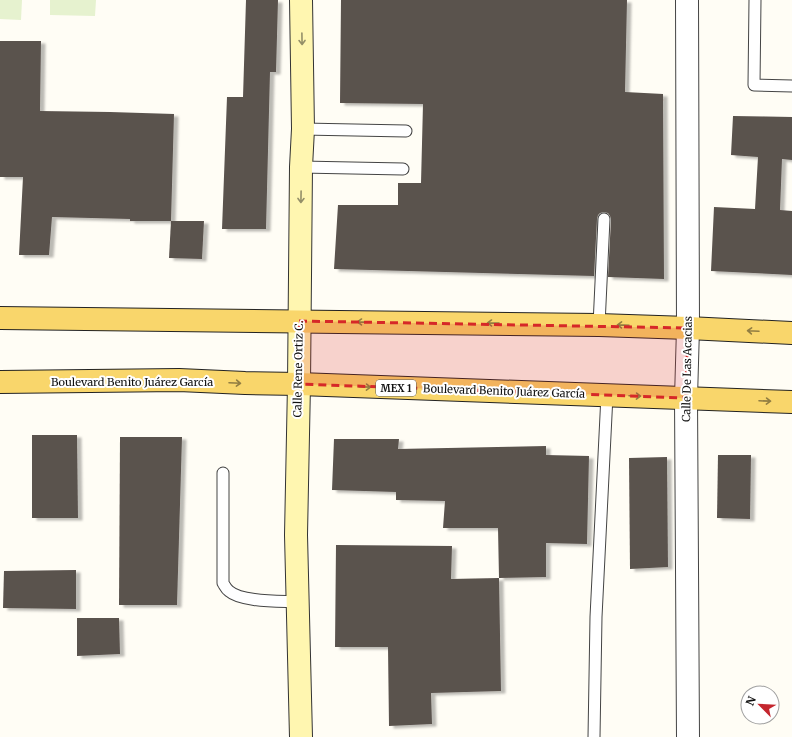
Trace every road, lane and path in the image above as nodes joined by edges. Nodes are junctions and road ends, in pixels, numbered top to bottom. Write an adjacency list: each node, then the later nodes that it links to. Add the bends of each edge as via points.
1 (302, 0): 5 (main road, Calle Rene Ortiz C., one-way to 5)
2 (687, 0): 13 (street, Calle De Las Acacias)
3 (754, 0): 4 (lane, via 754,85)
4 (792, 86)
5 (303, 129): 6 (lane); 7 (main road, Calle Rene Ortiz C.)
6 (406, 131)
7 (301, 167): 8 (lane); 11 (main road, Calle Rene Ortiz C., one-way to 11)
8 (403, 169)
9 (604, 219): 12 (lane)
10 (0, 318): 11 (main road)
11 (299, 321): 12 (main road, one-way to 11); 16 (main road, Calle Rene Ortiz C.)
12 (599, 325): 13 (main road, one-way to 12)
13 (688, 328): 14 (main road, one-way to 13); 18 (street, Calle De Las Acacias)
14 (792, 333)
15 (0, 382): 16 (main road, Boulevard Benito Juárez García / MEX 1, one-way to 16, via 179,380)
16 (299, 384): 17 (main road, Boulevard Benito Juárez García / MEX 1, one-way to 17); 21 (main road, Calle Rene Ortiz C.)
17 (607, 395): 18 (main road, Boulevard Benito Juárez García / MEX 1, one-way to 18); 23 (lane, via 596,617)
18 (686, 398): 19 (main road, Boulevard Benito Juárez García / MEX 1, one-way to 19); 24 (street, Calle De Las Acacias)
19 (792, 402)
20 (223, 474): 21 (lane, via 223,583 229,591 239,596 257,600)
21 (297, 602): 22 (main road, Calle Rene Ortiz C.)
22 (301, 737)
23 (594, 737)
24 (688, 737)

